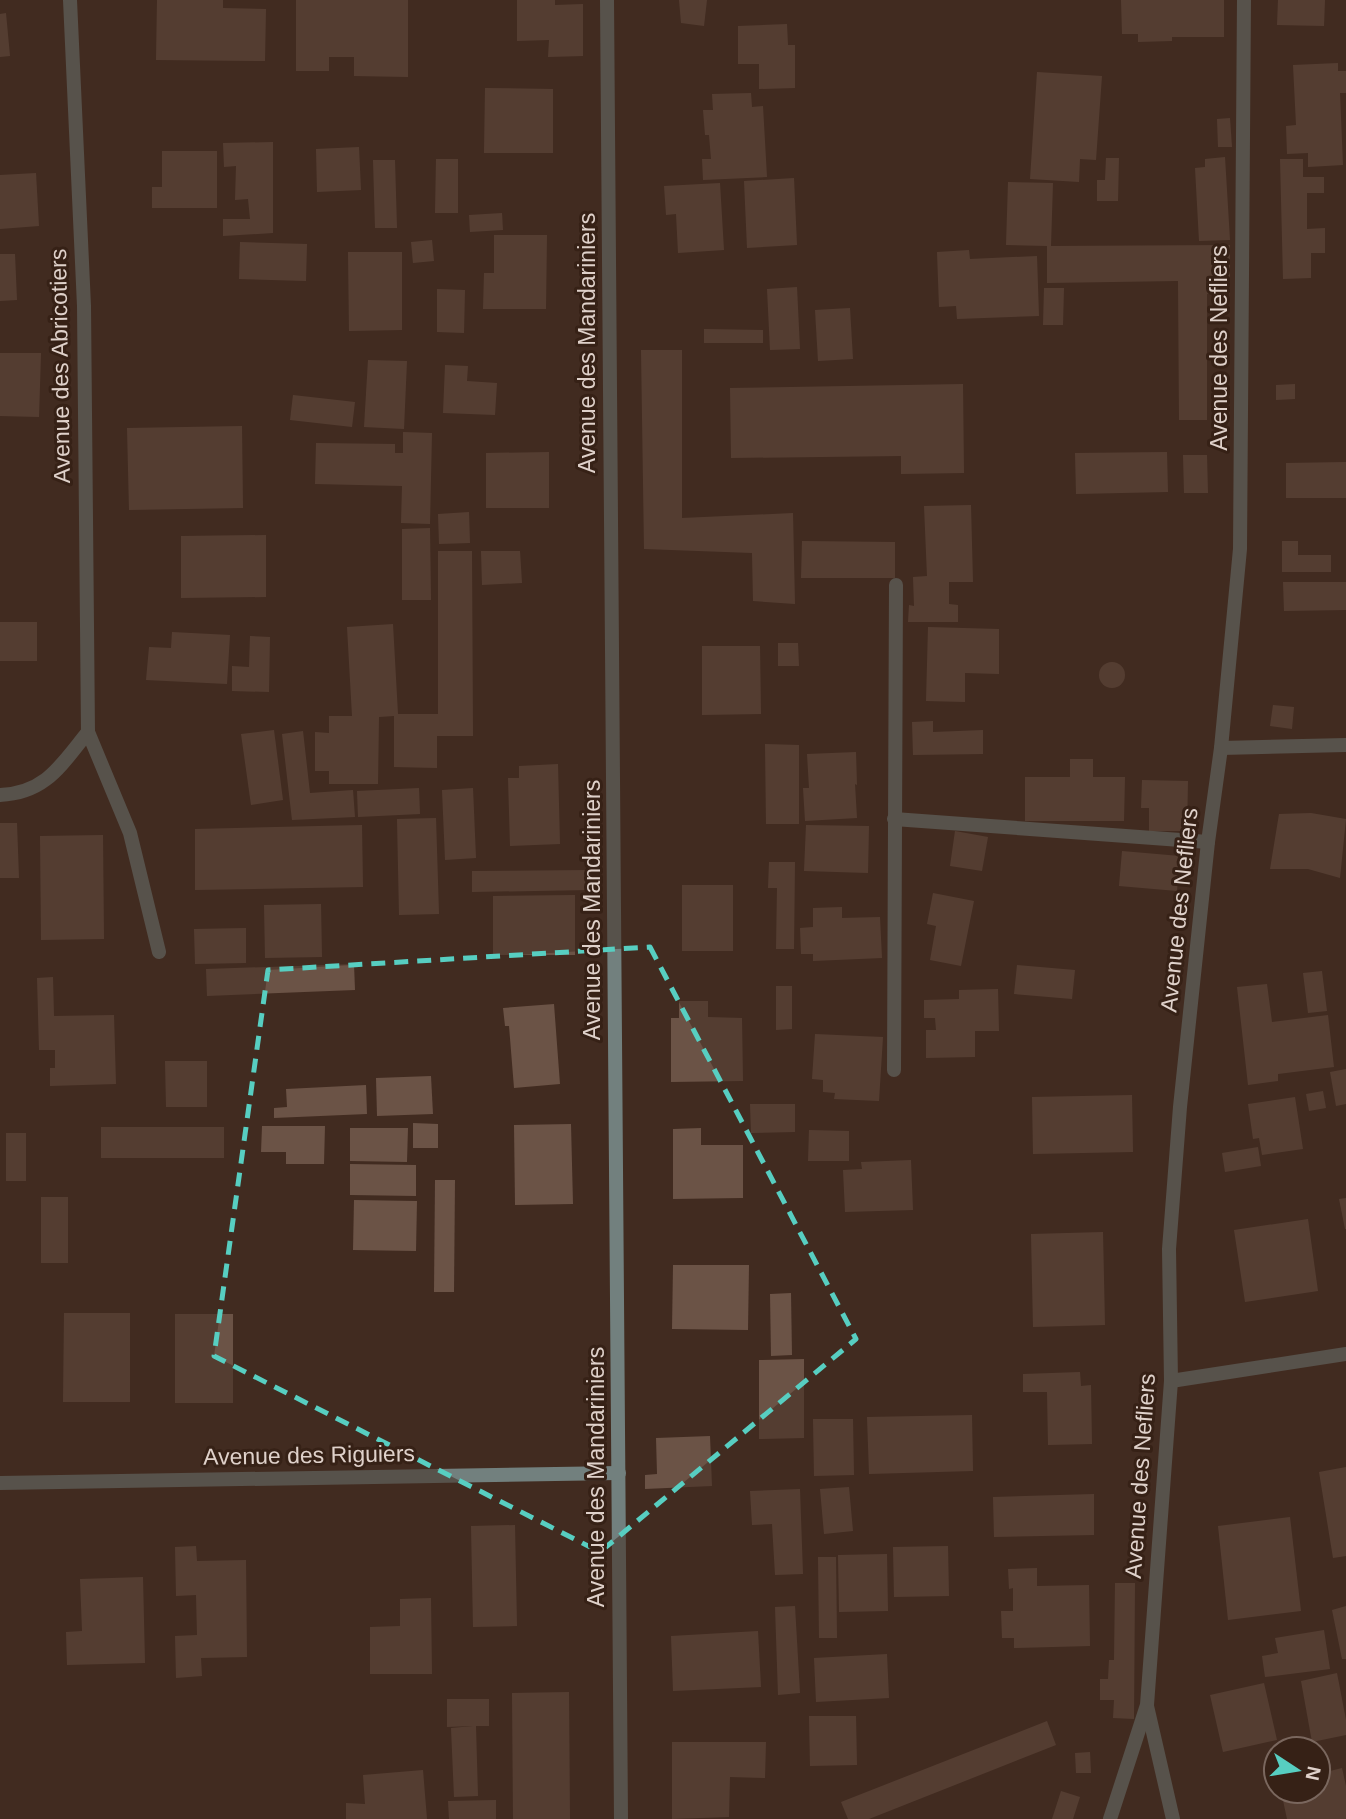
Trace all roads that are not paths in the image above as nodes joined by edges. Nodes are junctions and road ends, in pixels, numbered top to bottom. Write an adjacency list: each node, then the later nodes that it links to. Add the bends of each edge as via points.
1 (70, 0): 5 (street, Avenue des Abricotiers, via 84,306)
2 (607, 0): 15 (street, Avenue des Mandariniers)
3 (1244, 0): 7 (street, Avenue des Nefliers, via 1240,549)
4 (895, 585): 9 (street)
5 (88, 732): 8 (street, via 52,777 20,794); 11 (street, via 130,833)
6 (1346, 745): 7 (street)
7 (1221, 748): 10 (street, Avenue des Nefliers)
8 (0, 795)
9 (894, 819): 10 (street); 12 (street)
10 (1208, 842): 14 (street, Avenue des Nefliers, via 1169,1249)
11 (159, 952)
12 (894, 1070)
13 (1346, 1354): 14 (street)
14 (1171, 1381): 17 (street, Avenue des Nefliers)
15 (619, 1473): 16 (street, Avenue des Riguiers); 18 (street, Avenue des Mandariniers)
16 (0, 1483)
17 (1147, 1705): 19 (street, Avenue des Nefliers); 20 (street)
18 (621, 1819)
19 (1110, 1819)
20 (1173, 1819)

